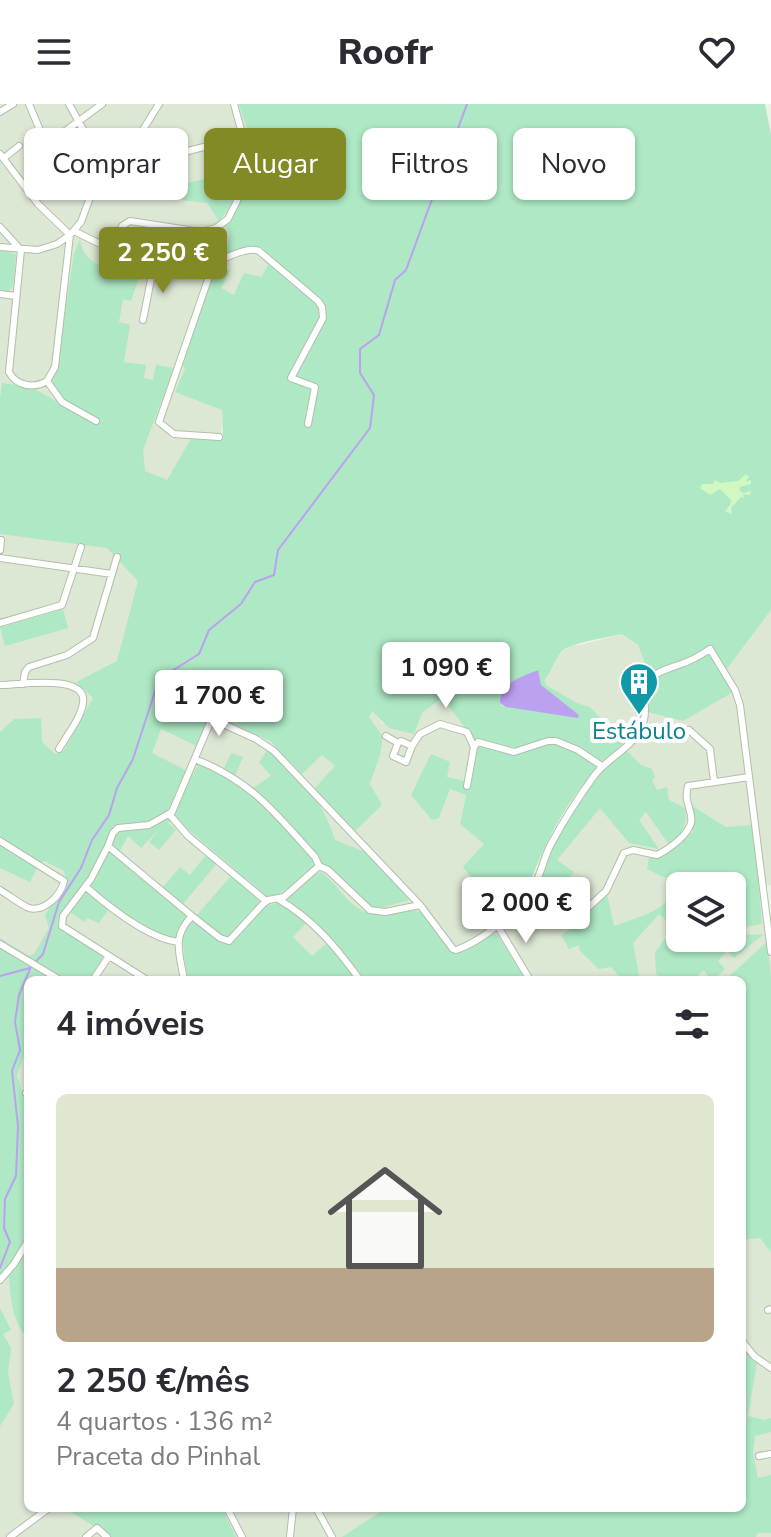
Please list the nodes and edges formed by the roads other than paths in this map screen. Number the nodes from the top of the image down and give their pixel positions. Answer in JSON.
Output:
{"nodes":[{"id":1,"x":13,"y":104,"type":"edge"},
{"id":2,"x":29,"y":104,"type":"edge"},
{"id":3,"x":69,"y":104,"type":"edge"},
{"id":4,"x":102,"y":104,"type":"edge"},
{"id":5,"x":159,"y":104,"type":"edge"},
{"id":6,"x":234,"y":104,"type":"edge"},
{"id":7,"x":0,"y":112,"type":"edge"},
{"id":8,"x":79,"y":121,"type":"junction"},
{"id":9,"x":38,"y":128,"type":"edge"},
{"id":10,"x":69,"y":128,"type":"edge"},
{"id":11,"x":82,"y":128,"type":"edge"},
{"id":12,"x":145,"y":128,"type":"edge"},
{"id":13,"x":241,"y":128,"type":"edge"},
{"id":14,"x":19,"y":146,"type":"dead end"},
{"id":15,"x":2,"y":156,"type":"edge"},
{"id":16,"x":89,"y":200,"type":"edge"},
{"id":17,"x":237,"y":200,"type":"edge"},
{"id":18,"x":0,"y":227,"type":"edge"},
{"id":19,"x":72,"y":233,"type":"junction"},
{"id":20,"x":0,"y":247,"type":"edge"},
{"id":21,"x":113,"y":249,"type":"junction"},
{"id":22,"x":21,"y":250,"type":"junction"},
{"id":23,"x":154,"y":264,"type":"junction"},
{"id":24,"x":213,"y":265,"type":"junction"},
{"id":25,"x":0,"y":294,"type":"edge"},
{"id":26,"x":16,"y":296,"type":"junction"},
{"id":27,"x":143,"y":320,"type":"dead end"},
{"id":28,"x":47,"y":381,"type":"junction"},
{"id":29,"x":96,"y":421,"type":"dead end"},
{"id":30,"x":308,"y":424,"type":"dead end"},
{"id":31,"x":219,"y":437,"type":"dead end"},
{"id":32,"x":1,"y":540,"type":"edge"},
{"id":33,"x":81,"y":547,"type":"dead end"},
{"id":34,"x":0,"y":550,"type":"edge"},
{"id":35,"x":117,"y":557,"type":"dead end"},
{"id":36,"x":0,"y":558,"type":"edge"},
{"id":37,"x":74,"y":569,"type":"junction"},
{"id":38,"x":112,"y":574,"type":"junction"},
{"id":39,"x":0,"y":623,"type":"edge"},
{"id":40,"x":23,"y":684,"type":"junction"},
{"id":41,"x":0,"y":685,"type":"edge"},
{"id":42,"x":162,"y":706,"type":"dead end"},
{"id":43,"x":212,"y":718,"type":"junction"},
{"id":44,"x":689,"y":730,"type":"dead end"},
{"id":45,"x":386,"y":736,"type":"dead end"},
{"id":46,"x":401,"y":741,"type":"dead end"},
{"id":47,"x":412,"y":746,"type":"junction"},
{"id":48,"x":474,"y":747,"type":"junction"},
{"id":49,"x":59,"y":749,"type":"dead end"},
{"id":50,"x":195,"y":759,"type":"junction"},
{"id":51,"x":602,"y":766,"type":"junction"},
{"id":52,"x":749,"y":777,"type":"junction"},
{"id":53,"x":714,"y":781,"type":"junction"},
{"id":54,"x":467,"y":786,"type":"dead end"},
{"id":55,"x":170,"y":815,"type":"junction"},
{"id":56,"x":0,"y":841,"type":"edge"},
{"id":57,"x":108,"y":846,"type":"junction"},
{"id":58,"x":319,"y":866,"type":"junction"},
{"id":59,"x":86,"y":887,"type":"junction"},
{"id":60,"x":0,"y":890,"type":"edge"},
{"id":61,"x":277,"y":899,"type":"junction"},
{"id":62,"x":266,"y":901,"type":"junction"},
{"id":63,"x":420,"y":905,"type":"junction"},
{"id":64,"x":581,"y":914,"type":"dead end"},
{"id":65,"x":192,"y":916,"type":"junction"},
{"id":66,"x":497,"y":925,"type":"junction"},
{"id":67,"x":178,"y":942,"type":"junction"},
{"id":68,"x":0,"y":944,"type":"edge"},
{"id":69,"x":771,"y":952,"type":"edge"},
{"id":70,"x":109,"y":956,"type":"junction"},
{"id":71,"x":53,"y":976,"type":"edge"},
{"id":72,"x":96,"y":976,"type":"edge"},
{"id":73,"x":139,"y":976,"type":"edge"},
{"id":74,"x":183,"y":976,"type":"edge"},
{"id":75,"x":357,"y":976,"type":"edge"},
{"id":76,"x":528,"y":976,"type":"edge"},
{"id":77,"x":24,"y":1248,"type":"edge"},
{"id":78,"x":0,"y":1280,"type":"edge"},
{"id":79,"x":746,"y":1346,"type":"edge"},
{"id":80,"x":771,"y":1368,"type":"edge"},
{"id":81,"x":771,"y":1454,"type":"edge"},
{"id":82,"x":759,"y":1456,"type":"dead end"},
{"id":83,"x":44,"y":1512,"type":"edge"},
{"id":84,"x":229,"y":1512,"type":"edge"},
{"id":85,"x":293,"y":1512,"type":"edge"},
{"id":86,"x":318,"y":1512,"type":"edge"},
{"id":87,"x":15,"y":1536,"type":"edge"},
{"id":88,"x":86,"y":1537,"type":"edge"},
{"id":89,"x":107,"y":1537,"type":"edge"},
{"id":90,"x":242,"y":1537,"type":"edge"},
{"id":91,"x":290,"y":1537,"type":"edge"},
{"id":92,"x":332,"y":1537,"type":"edge"}],
"edges":[{"from":1,"to":7,"type":"street"},
{"from":2,"to":9,"type":"street"},
{"from":3,"to":8,"type":"street"},
{"from":4,"to":8,"type":"street"},
{"from":5,"to":12,"type":"street"},
{"from":6,"to":13,"type":"street"},
{"from":8,"to":10,"type":"street"},
{"from":8,"to":11,"type":"street"},
{"from":14,"to":15,"type":"street"},
{"from":15,"to":19,"type":"street"},
{"from":16,"to":19,"type":"street"},
{"from":17,"to":21,"type":"street"},
{"from":18,"to":22,"type":"street"},
{"from":19,"to":21,"type":"street"},
{"from":19,"to":22,"type":"street"},
{"from":19,"to":28,"type":"street"},
{"from":20,"to":22,"type":"street"},
{"from":21,"to":23,"type":"street"},
{"from":22,"to":26,"type":"street"},
{"from":23,"to":24,"type":"street"},
{"from":23,"to":27,"type":"street"},
{"from":24,"to":30,"type":"street"},
{"from":24,"to":31,"type":"street"},
{"from":25,"to":26,"type":"street"},
{"from":26,"to":28,"type":"street"},
{"from":28,"to":29,"type":"street"},
{"from":32,"to":34,"type":"street"},
{"from":33,"to":37,"type":"street"},
{"from":35,"to":38,"type":"street"},
{"from":36,"to":37,"type":"street"},
{"from":37,"to":38,"type":"street"},
{"from":37,"to":39,"type":"street"},
{"from":38,"to":40,"type":"street"},
{"from":40,"to":41,"type":"street"},
{"from":40,"to":49,"type":"street"},
{"from":42,"to":43,"type":"street"},
{"from":43,"to":50,"type":"street"},
{"from":43,"to":63,"type":"street"},
{"from":44,"to":53,"type":"street"},
{"from":45,"to":47,"type":"street"},
{"from":46,"to":47,"type":"street"},
{"from":47,"to":48,"type":"street"},
{"from":48,"to":51,"type":"street"},
{"from":48,"to":54,"type":"street"},
{"from":50,"to":55,"type":"street"},
{"from":50,"to":58,"type":"street"},
{"from":51,"to":52,"type":"street"},
{"from":51,"to":66,"type":"street"},
{"from":52,"to":53,"type":"street"},
{"from":52,"to":69,"type":"street"},
{"from":53,"to":64,"type":"street"},
{"from":55,"to":57,"type":"street"},
{"from":55,"to":62,"type":"street"},
{"from":56,"to":60,"type":"street"},
{"from":57,"to":59,"type":"street"},
{"from":57,"to":65,"type":"street"},
{"from":58,"to":61,"type":"street"},
{"from":58,"to":63,"type":"street"},
{"from":59,"to":67,"type":"street"},
{"from":59,"to":70,"type":"street"},
{"from":61,"to":62,"type":"street"},
{"from":61,"to":75,"type":"street"},
{"from":62,"to":65,"type":"street"},
{"from":63,"to":66,"type":"street"},
{"from":65,"to":67,"type":"street"},
{"from":66,"to":76,"type":"street"},
{"from":67,"to":74,"type":"street"},
{"from":68,"to":71,"type":"street"},
{"from":70,"to":72,"type":"street"},
{"from":70,"to":73,"type":"street"},
{"from":77,"to":78,"type":"street"},
{"from":79,"to":80,"type":"street"},
{"from":81,"to":82,"type":"street"},
{"from":83,"to":87,"type":"street"},
{"from":84,"to":90,"type":"street"},
{"from":85,"to":91,"type":"street"},
{"from":86,"to":92,"type":"street"},
{"from":88,"to":89,"type":"street"}]}
